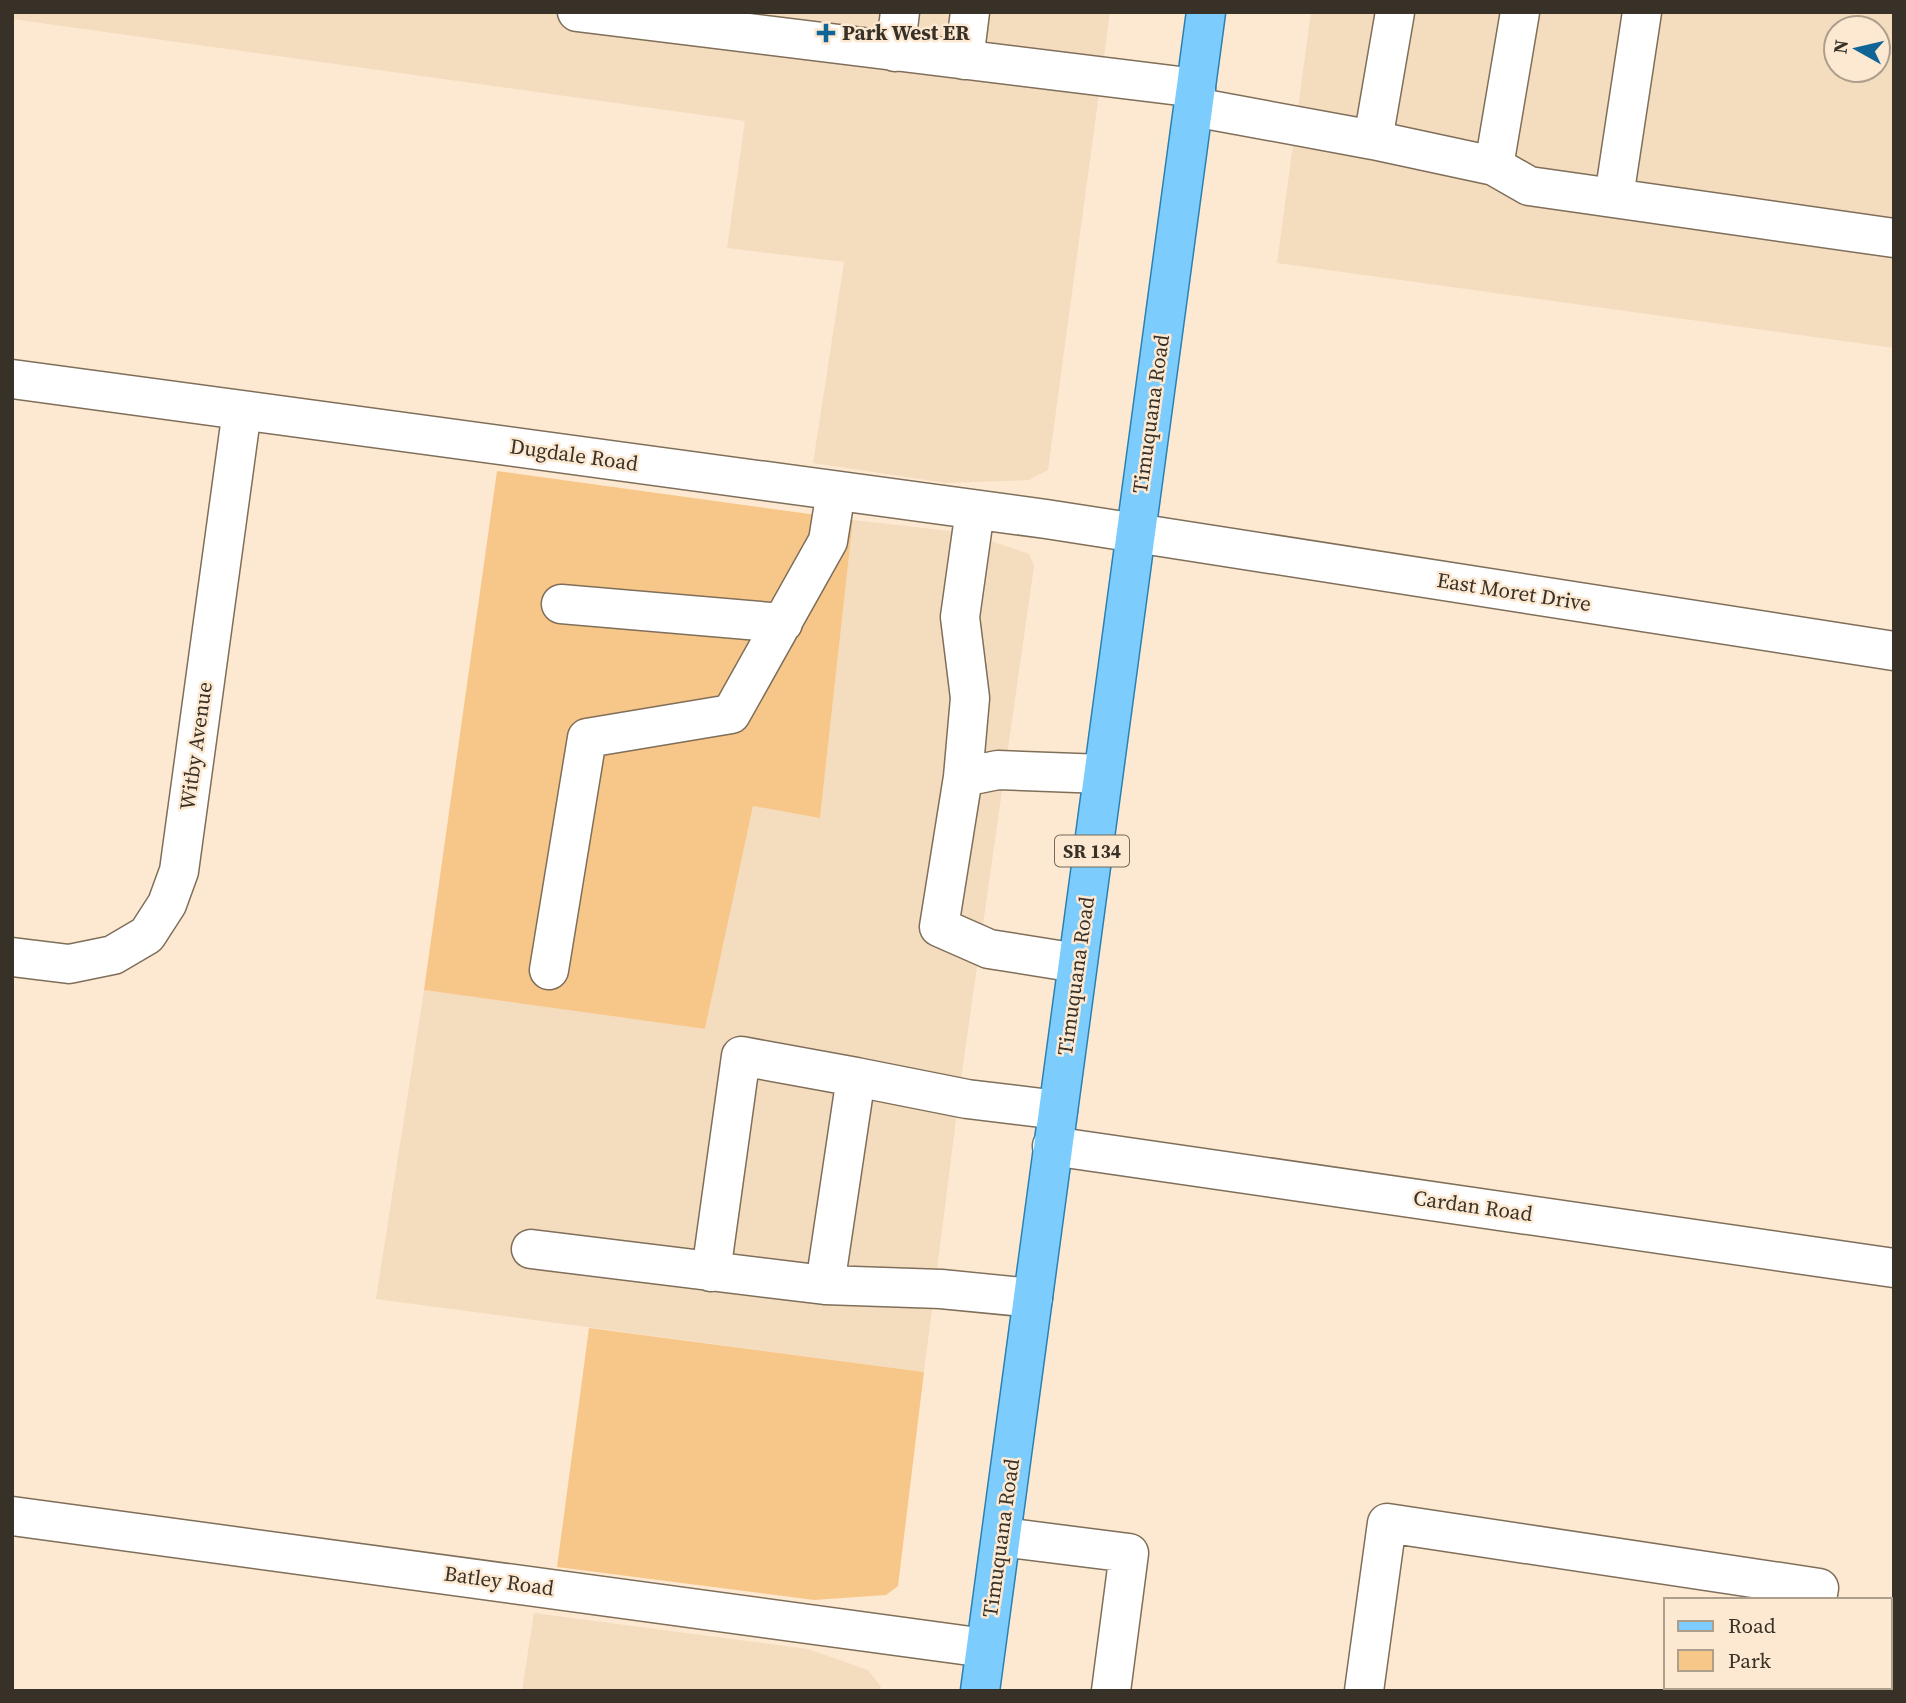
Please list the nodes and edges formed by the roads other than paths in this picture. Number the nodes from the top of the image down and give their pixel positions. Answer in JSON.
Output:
{"nodes":[{"id":1,"x":577,"y":12,"type":"edge"},
{"id":2,"x":900,"y":12,"type":"edge"},
{"id":3,"x":970,"y":12,"type":"edge"},
{"id":4,"x":1206,"y":12,"type":"edge"},
{"id":5,"x":1395,"y":12,"type":"edge"},
{"id":6,"x":1520,"y":12,"type":"edge"},
{"id":7,"x":1642,"y":12,"type":"edge"},
{"id":8,"x":690,"y":19,"type":"edge"},
{"id":9,"x":895,"y":52,"type":"junction"},
{"id":10,"x":964,"y":60,"type":"junction"},
{"id":11,"x":1195,"y":98,"type":"junction"},
{"id":12,"x":1373,"y":140,"type":"junction"},
{"id":13,"x":1494,"y":166,"type":"junction"},
{"id":14,"x":1614,"y":197,"type":"junction"},
{"id":15,"x":1894,"y":237,"type":"edge"},
{"id":16,"x":12,"y":379,"type":"edge"},
{"id":17,"x":242,"y":410,"type":"junction"},
{"id":18,"x":836,"y":491,"type":"junction"},
{"id":19,"x":975,"y":510,"type":"junction"},
{"id":20,"x":1135,"y":532,"type":"junction"},
{"id":21,"x":561,"y":604,"type":"dead end"},
{"id":22,"x":783,"y":623,"type":"junction"},
{"id":23,"x":1894,"y":651,"type":"edge"},
{"id":24,"x":1103,"y":774,"type":"junction"},
{"id":25,"x":963,"y":777,"type":"junction"},
{"id":26,"x":12,"y":957,"type":"edge"},
{"id":27,"x":1077,"y":963,"type":"junction"},
{"id":28,"x":549,"y":970,"type":"dead end"},
{"id":29,"x":856,"y":1077,"type":"junction"},
{"id":30,"x":1055,"y":1128,"type":"junction"},
{"id":31,"x":531,"y":1249,"type":"dead end"},
{"id":32,"x":1894,"y":1268,"type":"edge"},
{"id":33,"x":710,"y":1272,"type":"junction"},
{"id":34,"x":825,"y":1285,"type":"junction"},
{"id":35,"x":1033,"y":1298,"type":"junction"},
{"id":36,"x":12,"y":1516,"type":"edge"},
{"id":37,"x":1002,"y":1537,"type":"junction"},
{"id":38,"x":1817,"y":1598,"type":"edge"},
{"id":39,"x":985,"y":1647,"type":"junction"},
{"id":40,"x":980,"y":1691,"type":"edge"},
{"id":41,"x":1111,"y":1691,"type":"edge"},
{"id":42,"x":1364,"y":1691,"type":"edge"}],
"edges":[{"from":1,"to":8,"type":"street"},
{"from":2,"to":9,"type":"street"},
{"from":3,"to":10,"type":"street"},
{"from":4,"to":11,"type":"main road","name":"Timuquana Road","number":"SR 134"},
{"from":5,"to":12,"type":"street"},
{"from":6,"to":13,"type":"street"},
{"from":7,"to":14,"type":"street"},
{"from":8,"to":9,"type":"street"},
{"from":9,"to":10,"type":"street"},
{"from":10,"to":11,"type":"street"},
{"from":11,"to":12,"type":"street"},
{"from":11,"to":20,"type":"main road","name":"Timuquana Road","number":"SR 134"},
{"from":12,"to":13,"type":"street"},
{"from":13,"to":14,"type":"street"},
{"from":14,"to":15,"type":"street"},
{"from":16,"to":17,"type":"street","name":"Dugdale Road"},
{"from":17,"to":18,"type":"street","name":"Dugdale Road"},
{"from":17,"to":26,"type":"street","name":"Witby Avenue"},
{"from":18,"to":19,"type":"street","name":"Dugdale Road"},
{"from":18,"to":22,"type":"street"},
{"from":19,"to":20,"type":"street","name":"Dugdale Road"},
{"from":19,"to":25,"type":"street"},
{"from":20,"to":23,"type":"street","name":"East Moret Drive"},
{"from":20,"to":24,"type":"main road","name":"Timuquana Road","number":"SR 134"},
{"from":21,"to":22,"type":"street"},
{"from":22,"to":28,"type":"street"},
{"from":24,"to":25,"type":"street"},
{"from":24,"to":27,"type":"main road","name":"Timuquana Road","number":"SR 134"},
{"from":25,"to":27,"type":"street"},
{"from":27,"to":30,"type":"main road","name":"Timuquana Road","number":"SR 134"},
{"from":29,"to":30,"type":"street","name":"Cardan Road"},
{"from":29,"to":33,"type":"street","name":"Cardan Road"},
{"from":29,"to":34,"type":"street"},
{"from":30,"to":32,"type":"street","name":"Cardan Road"},
{"from":30,"to":35,"type":"main road","name":"Timuquana Road","number":"SR 134"},
{"from":31,"to":33,"type":"street"},
{"from":33,"to":34,"type":"street"},
{"from":34,"to":35,"type":"street"},
{"from":35,"to":37,"type":"main road","name":"Timuquana Road","number":"SR 134"},
{"from":36,"to":39,"type":"street","name":"Batley Road"},
{"from":37,"to":39,"type":"main road","name":"Timuquana Road","number":"SR 134"},
{"from":37,"to":41,"type":"street"},
{"from":38,"to":42,"type":"street"},
{"from":39,"to":40,"type":"main road","name":"Timuquana Road","number":"SR 134"}]}
